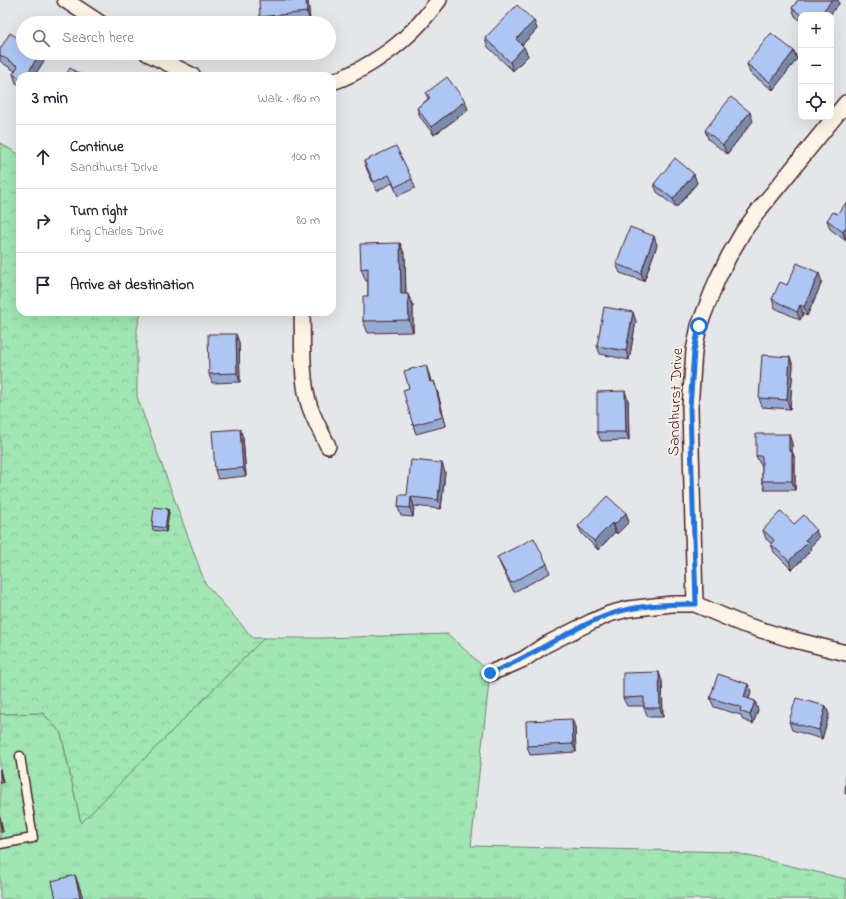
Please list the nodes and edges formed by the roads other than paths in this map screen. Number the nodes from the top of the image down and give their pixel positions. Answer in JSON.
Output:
{"nodes":[{"id":1,"x":65,"y":0,"type":"edge"},
{"id":2,"x":438,"y":0,"type":"edge"},
{"id":3,"x":89,"y":16,"type":"edge"},
{"id":4,"x":161,"y":60,"type":"edge"},
{"id":5,"x":186,"y":72,"type":"edge"},
{"id":6,"x":336,"y":81,"type":"edge"},
{"id":7,"x":846,"y":103,"type":"edge"},
{"id":8,"x":302,"y":316,"type":"edge"},
{"id":9,"x":328,"y":446,"type":"dead end"},
{"id":10,"x":696,"y":604,"type":"junction"},
{"id":11,"x":846,"y":653,"type":"edge"},
{"id":12,"x":490,"y":673,"type":"dead end"},
{"id":13,"x":20,"y":756,"type":"dead end"},
{"id":14,"x":0,"y":844,"type":"edge"}],
"edges":[{"from":1,"to":3,"type":"street"},
{"from":2,"to":6,"type":"street"},
{"from":4,"to":5,"type":"street"},
{"from":7,"to":10,"type":"street","name":"Sandhurst Drive"},
{"from":8,"to":9,"type":"street"},
{"from":10,"to":11,"type":"street"},
{"from":10,"to":12,"type":"street"},
{"from":13,"to":14,"type":"lane"}]}
